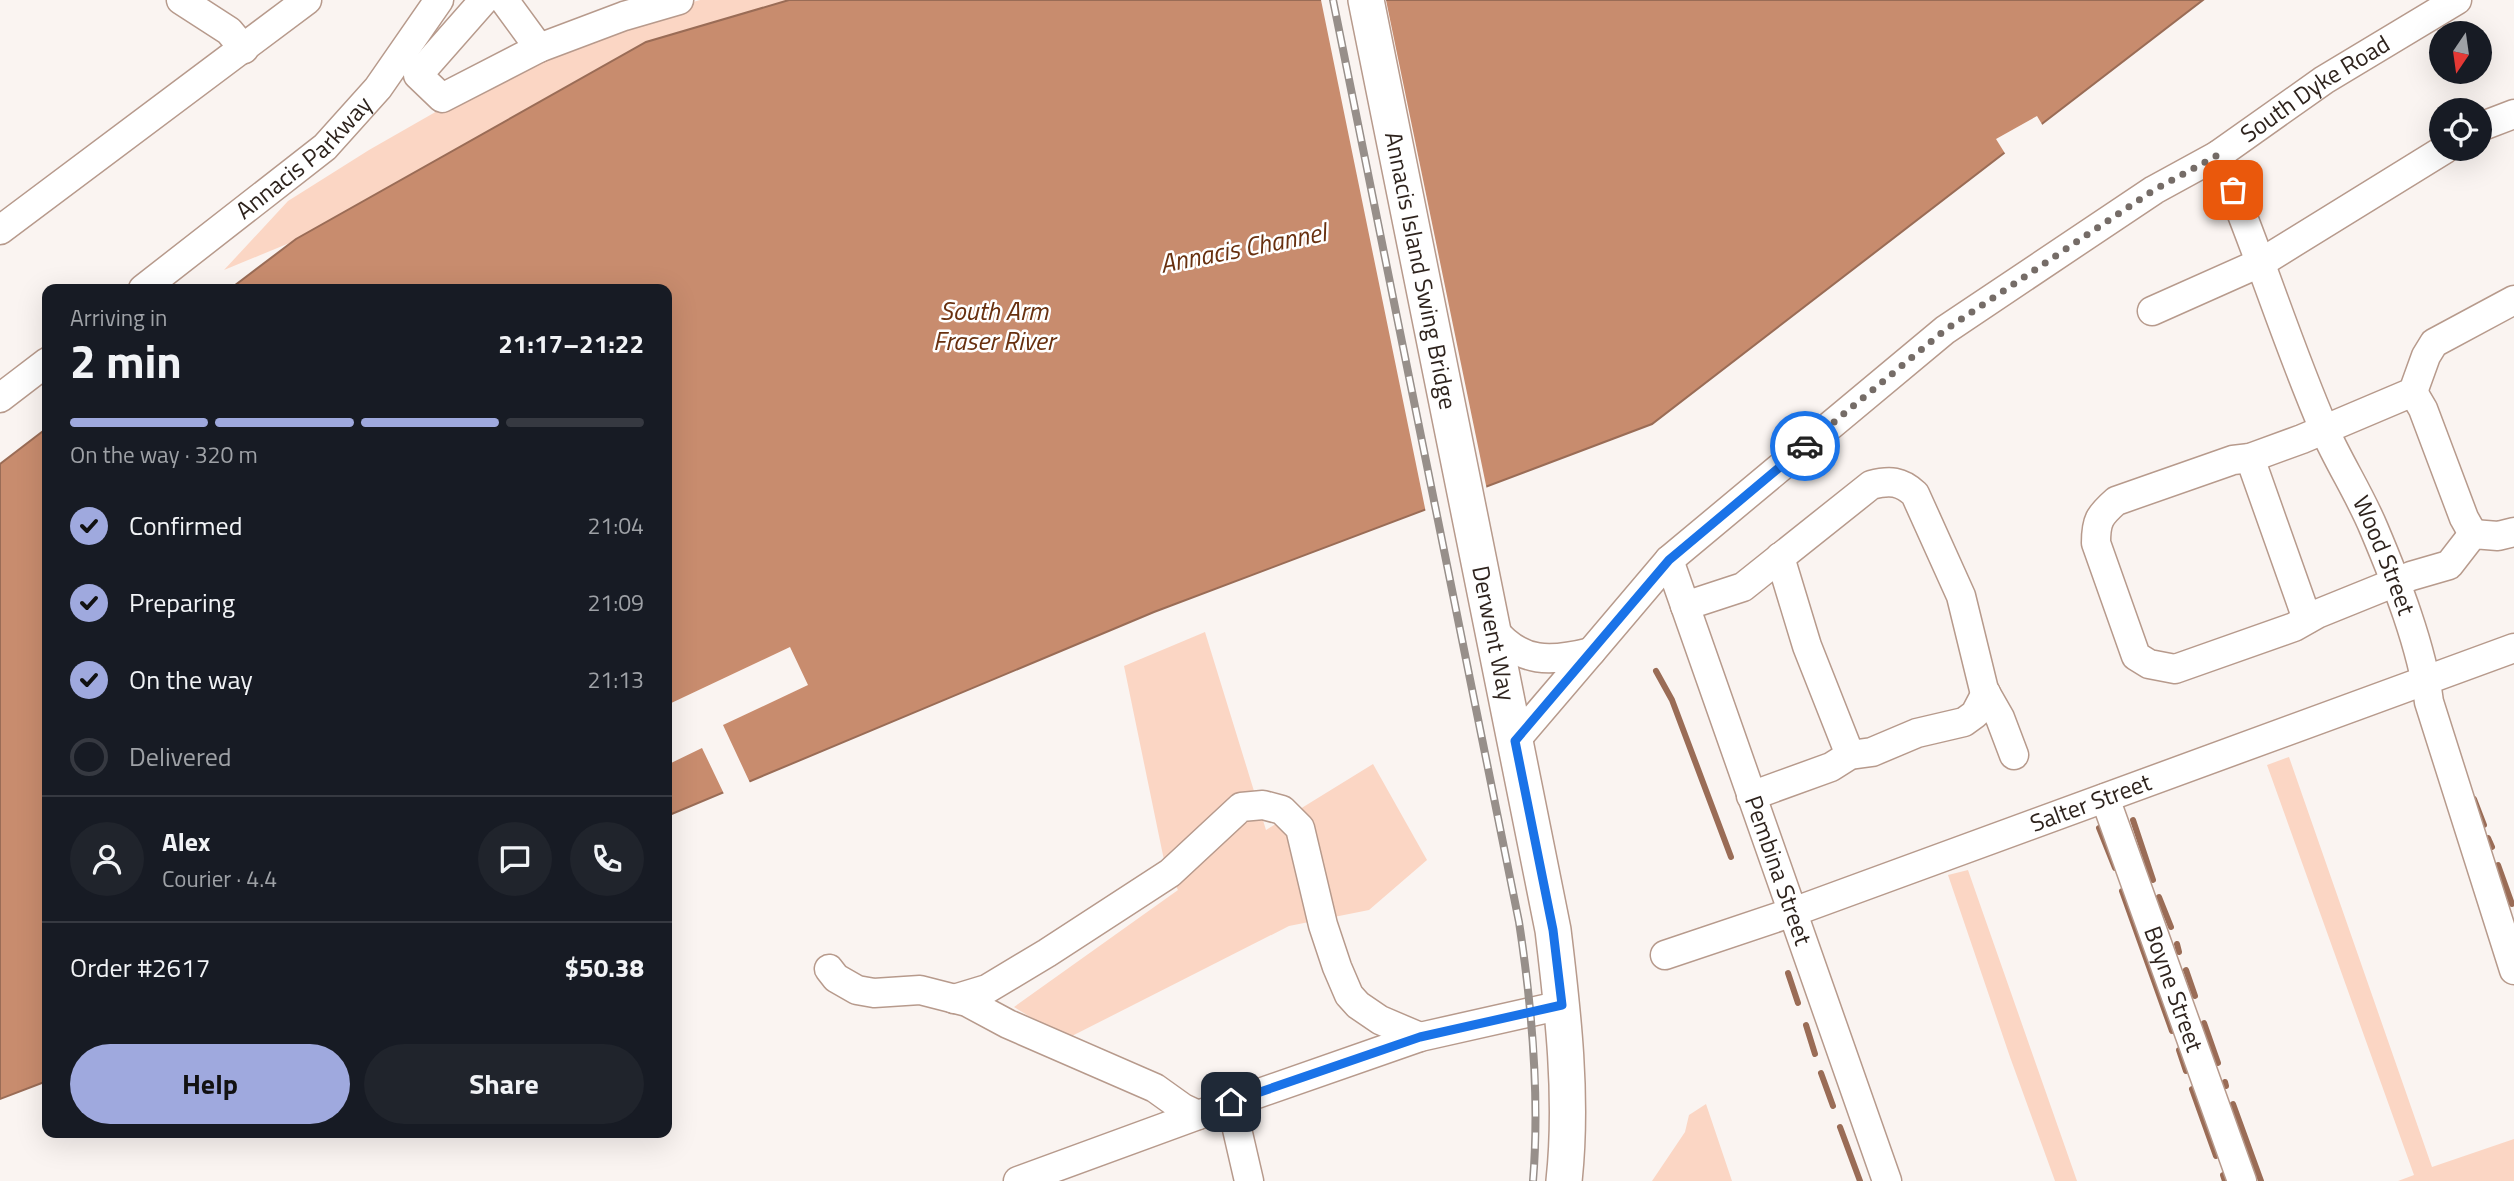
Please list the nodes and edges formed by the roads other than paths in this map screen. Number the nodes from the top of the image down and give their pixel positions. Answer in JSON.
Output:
{"nodes":[{"id":1,"x":181,"y":0,"type":"edge"},
{"id":2,"x":307,"y":0,"type":"edge"},
{"id":3,"x":439,"y":0,"type":"edge"},
{"id":4,"x":484,"y":0,"type":"edge"},
{"id":5,"x":504,"y":0,"type":"edge"},
{"id":6,"x":678,"y":0,"type":"edge"},
{"id":7,"x":1366,"y":0,"type":"edge"},
{"id":8,"x":2457,"y":0,"type":"edge"},
{"id":9,"x":620,"y":8,"type":"edge"},
{"id":10,"x":539,"y":48,"type":"junction"},
{"id":11,"x":244,"y":49,"type":"junction"},
{"id":12,"x":2514,"y":114,"type":"edge"},
{"id":13,"x":2492,"y":122,"type":"edge"},
{"id":14,"x":2218,"y":155,"type":"junction"},
{"id":15,"x":2429,"y":159,"type":"edge"},
{"id":16,"x":0,"y":230,"type":"edge"},
{"id":17,"x":2262,"y":262,"type":"junction"},
{"id":18,"x":148,"y":284,"type":"edge"},
{"id":19,"x":2514,"y":300,"type":"edge"},
{"id":20,"x":2152,"y":311,"type":"dead end"},
{"id":21,"x":42,"y":366,"type":"edge"},
{"id":22,"x":2413,"y":392,"type":"junction"},
{"id":23,"x":0,"y":398,"type":"edge"},
{"id":24,"x":2324,"y":430,"type":"junction"},
{"id":25,"x":2250,"y":458,"type":"junction"},
{"id":26,"x":2514,"y":532,"type":"edge"},
{"id":27,"x":2473,"y":534,"type":"junction"},
{"id":28,"x":1475,"y":542,"type":"joint"},
{"id":29,"x":1780,"y":557,"type":"junction"},
{"id":30,"x":1669,"y":560,"type":"junction"},
{"id":31,"x":2395,"y":583,"type":"junction"},
{"id":32,"x":1685,"y":606,"type":"junction"},
{"id":33,"x":2307,"y":619,"type":"junction"},
{"id":34,"x":1493,"y":629,"type":"junction"},
{"id":35,"x":2514,"y":648,"type":"edge"},
{"id":36,"x":1591,"y":652,"type":"junction"},
{"id":37,"x":2426,"y":679,"type":"junction"},
{"id":38,"x":1986,"y":693,"type":"junction"},
{"id":39,"x":1515,"y":741,"type":"junction"},
{"id":40,"x":1850,"y":755,"type":"junction"},
{"id":41,"x":2014,"y":755,"type":"dead end"},
{"id":42,"x":1751,"y":796,"type":"junction"},
{"id":43,"x":2105,"y":798,"type":"junction"},
{"id":44,"x":1793,"y":912,"type":"junction"},
{"id":45,"x":1665,"y":955,"type":"dead end"},
{"id":46,"x":829,"y":969,"type":"dead end"},
{"id":47,"x":2514,"y":971,"type":"edge"},
{"id":48,"x":954,"y":999,"type":"junction"},
{"id":49,"x":1562,"y":1005,"type":"junction"},
{"id":50,"x":1420,"y":1037,"type":"junction"},
{"id":51,"x":1231,"y":1102,"type":"junction"},
{"id":52,"x":1198,"y":1115,"type":"junction"},
{"id":53,"x":1018,"y":1181,"type":"edge"},
{"id":54,"x":1249,"y":1181,"type":"edge"},
{"id":55,"x":1564,"y":1181,"type":"edge"},
{"id":56,"x":1887,"y":1181,"type":"edge"},
{"id":57,"x":2242,"y":1181,"type":"edge"}],
"edges":[{"from":1,"to":11,"type":"street"},
{"from":2,"to":11,"type":"street"},
{"from":3,"to":18,"type":"street","name":"Annacis Parkway"},
{"from":4,"to":10,"type":"street"},
{"from":5,"to":10,"type":"street"},
{"from":6,"to":9,"type":"street"},
{"from":7,"to":28,"type":"main road","name":"Annacis Island Swing Bridge"},
{"from":8,"to":14,"type":"street","name":"South Dyke Road"},
{"from":9,"to":10,"type":"street"},
{"from":11,"to":16,"type":"street"},
{"from":12,"to":13,"type":"street"},
{"from":14,"to":17,"type":"street","name":"Wood Street"},
{"from":14,"to":30,"type":"street","name":"South Dyke Road"},
{"from":15,"to":17,"type":"street"},
{"from":17,"to":20,"type":"street"},
{"from":17,"to":24,"type":"street","name":"Wood Street"},
{"from":19,"to":22,"type":"street"},
{"from":21,"to":23,"type":"street"},
{"from":22,"to":24,"type":"street"},
{"from":22,"to":27,"type":"street"},
{"from":24,"to":25,"type":"street"},
{"from":24,"to":31,"type":"street","name":"Wood Street"},
{"from":25,"to":33,"type":"street"},
{"from":25,"to":33,"type":"street"},
{"from":26,"to":27,"type":"street"},
{"from":27,"to":31,"type":"street"},
{"from":28,"to":34,"type":"main road","name":"Derwent Way"},
{"from":29,"to":32,"type":"street"},
{"from":29,"to":38,"type":"street"},
{"from":29,"to":40,"type":"street"},
{"from":30,"to":32,"type":"street","name":"Pembina Street"},
{"from":30,"to":36,"type":"street","name":"South Dyke Road"},
{"from":31,"to":33,"type":"street"},
{"from":31,"to":37,"type":"street","name":"Wood Street"},
{"from":32,"to":42,"type":"street","name":"Pembina Street"},
{"from":34,"to":36,"type":"street"},
{"from":34,"to":39,"type":"main road","name":"Derwent Way"},
{"from":35,"to":37,"type":"street","name":"Salter Street"},
{"from":36,"to":39,"type":"street","name":"South Dyke Road"},
{"from":37,"to":43,"type":"street","name":"Salter Street"},
{"from":37,"to":47,"type":"street","name":"Wood Street"},
{"from":38,"to":40,"type":"street"},
{"from":38,"to":41,"type":"street"},
{"from":39,"to":49,"type":"main road","name":"Derwent Way"},
{"from":40,"to":42,"type":"street"},
{"from":42,"to":44,"type":"street","name":"Pembina Street"},
{"from":43,"to":44,"type":"street","name":"Salter Street"},
{"from":43,"to":57,"type":"street","name":"Boyne Street"},
{"from":44,"to":45,"type":"street","name":"Salter Street"},
{"from":44,"to":56,"type":"street","name":"Pembina Street"},
{"from":46,"to":48,"type":"street"},
{"from":48,"to":50,"type":"street"},
{"from":48,"to":52,"type":"street"},
{"from":49,"to":50,"type":"street"},
{"from":49,"to":55,"type":"main road","name":"Derwent Way"},
{"from":50,"to":51,"type":"street"},
{"from":51,"to":52,"type":"street"},
{"from":51,"to":54,"type":"street"},
{"from":52,"to":53,"type":"street"}]}
